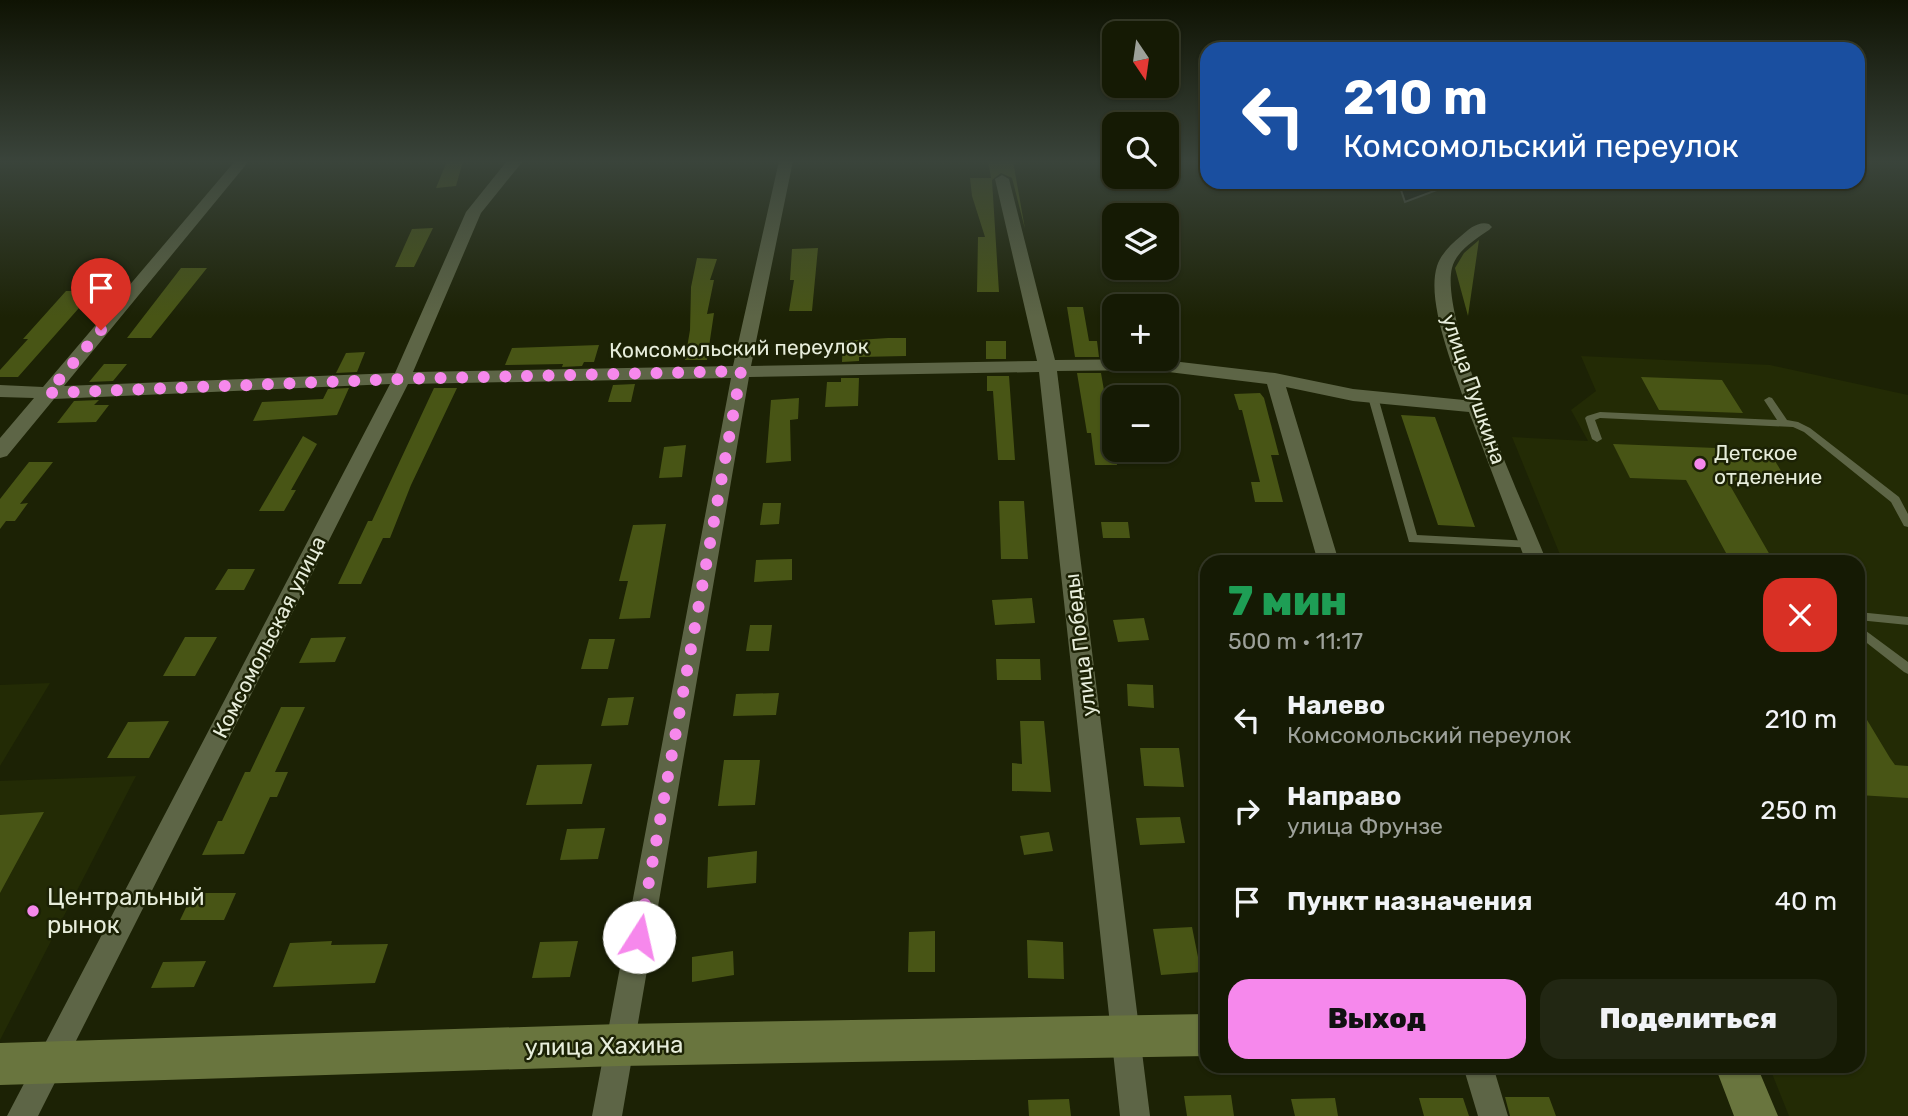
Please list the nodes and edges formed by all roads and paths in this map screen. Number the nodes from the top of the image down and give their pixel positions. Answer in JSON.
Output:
{"nodes":[{"id":1,"x":198,"y":213,"type":"edge"},
{"id":2,"x":474,"y":213,"type":"edge"},
{"id":3,"x":775,"y":213,"type":"edge"},
{"id":4,"x":1010,"y":213,"type":"edge"},
{"id":5,"x":1484,"y":227,"type":"dead end"},
{"id":6,"x":1046,"y":364,"type":"junction"},
{"id":7,"x":741,"y":371,"type":"junction"},
{"id":8,"x":402,"y":379,"type":"junction"},
{"id":9,"x":1275,"y":379,"type":"junction"},
{"id":10,"x":0,"y":391,"type":"edge"},
{"id":11,"x":48,"y":393,"type":"junction"},
{"id":12,"x":1373,"y":397,"type":"junction"},
{"id":13,"x":1769,"y":400,"type":"dead end"},
{"id":14,"x":1476,"y":407,"type":"junction"},
{"id":15,"x":1784,"y":423,"type":"junction"},
{"id":16,"x":1597,"y":439,"type":"dead end"},
{"id":17,"x":0,"y":451,"type":"edge"},
{"id":18,"x":1908,"y":523,"type":"edge"},
{"id":19,"x":1534,"y":553,"type":"edge"},
{"id":20,"x":1327,"y":555,"type":"edge"},
{"id":21,"x":1865,"y":617,"type":"edge"},
{"id":22,"x":1908,"y":621,"type":"edge"},
{"id":23,"x":1865,"y":635,"type":"edge"},
{"id":24,"x":1908,"y":669,"type":"edge"},
{"id":25,"x":1200,"y":1035,"type":"edge"},
{"id":26,"x":1126,"y":1036,"type":"junction"},
{"id":27,"x":620,"y":1045,"type":"junction"},
{"id":28,"x":50,"y":1062,"type":"junction"},
{"id":29,"x":0,"y":1064,"type":"edge"},
{"id":30,"x":1480,"y":1073,"type":"edge"},
{"id":31,"x":1739,"y":1073,"type":"edge"},
{"id":32,"x":22,"y":1116,"type":"edge"},
{"id":33,"x":607,"y":1116,"type":"edge"},
{"id":34,"x":1135,"y":1116,"type":"edge"},
{"id":35,"x":1493,"y":1116,"type":"edge"},
{"id":36,"x":1756,"y":1116,"type":"edge"}],
"edges":[{"from":1,"to":11,"type":"street"},
{"from":2,"to":8,"type":"street","name":"Комсомольская улица"},
{"from":3,"to":7,"type":"street"},
{"from":4,"to":6,"type":"street","name":"улица Победы"},
{"from":5,"to":14,"type":"street","name":"улица Пушкина"},
{"from":6,"to":7,"type":"street","name":"Комсомольский переулок"},
{"from":6,"to":9,"type":"street","name":"Комсомольский переулок"},
{"from":6,"to":26,"type":"street","name":"улица Победы"},
{"from":7,"to":8,"type":"street","name":"Комсомольский переулок"},
{"from":7,"to":27,"type":"street"},
{"from":8,"to":11,"type":"street","name":"Комсомольский переулок"},
{"from":8,"to":28,"type":"street","name":"Комсомольская улица"},
{"from":9,"to":12,"type":"street","name":"Комсомольский переулок"},
{"from":9,"to":20,"type":"street"},
{"from":10,"to":11,"type":"street","name":"Комсомольский переулок"},
{"from":11,"to":17,"type":"street"},
{"from":12,"to":14,"type":"street","name":"Комсомольский переулок"},
{"from":12,"to":19,"type":"lane"},
{"from":13,"to":15,"type":"lane"},
{"from":14,"to":19,"type":"street","name":"улица Пушкина"},
{"from":15,"to":16,"type":"lane"},
{"from":15,"to":18,"type":"lane"},
{"from":21,"to":22,"type":"lane"},
{"from":23,"to":24,"type":"lane"},
{"from":25,"to":26,"type":"street","name":"улица Хахина"},
{"from":26,"to":27,"type":"street","name":"улица Хахина"},
{"from":26,"to":34,"type":"street","name":"улица Победы"},
{"from":27,"to":28,"type":"street","name":"улица Хахина"},
{"from":27,"to":33,"type":"street"},
{"from":28,"to":29,"type":"street","name":"улица Хахина"},
{"from":28,"to":32,"type":"street","name":"Комсомольская улица"},
{"from":30,"to":35,"type":"street"},
{"from":31,"to":36,"type":"street"}]}
